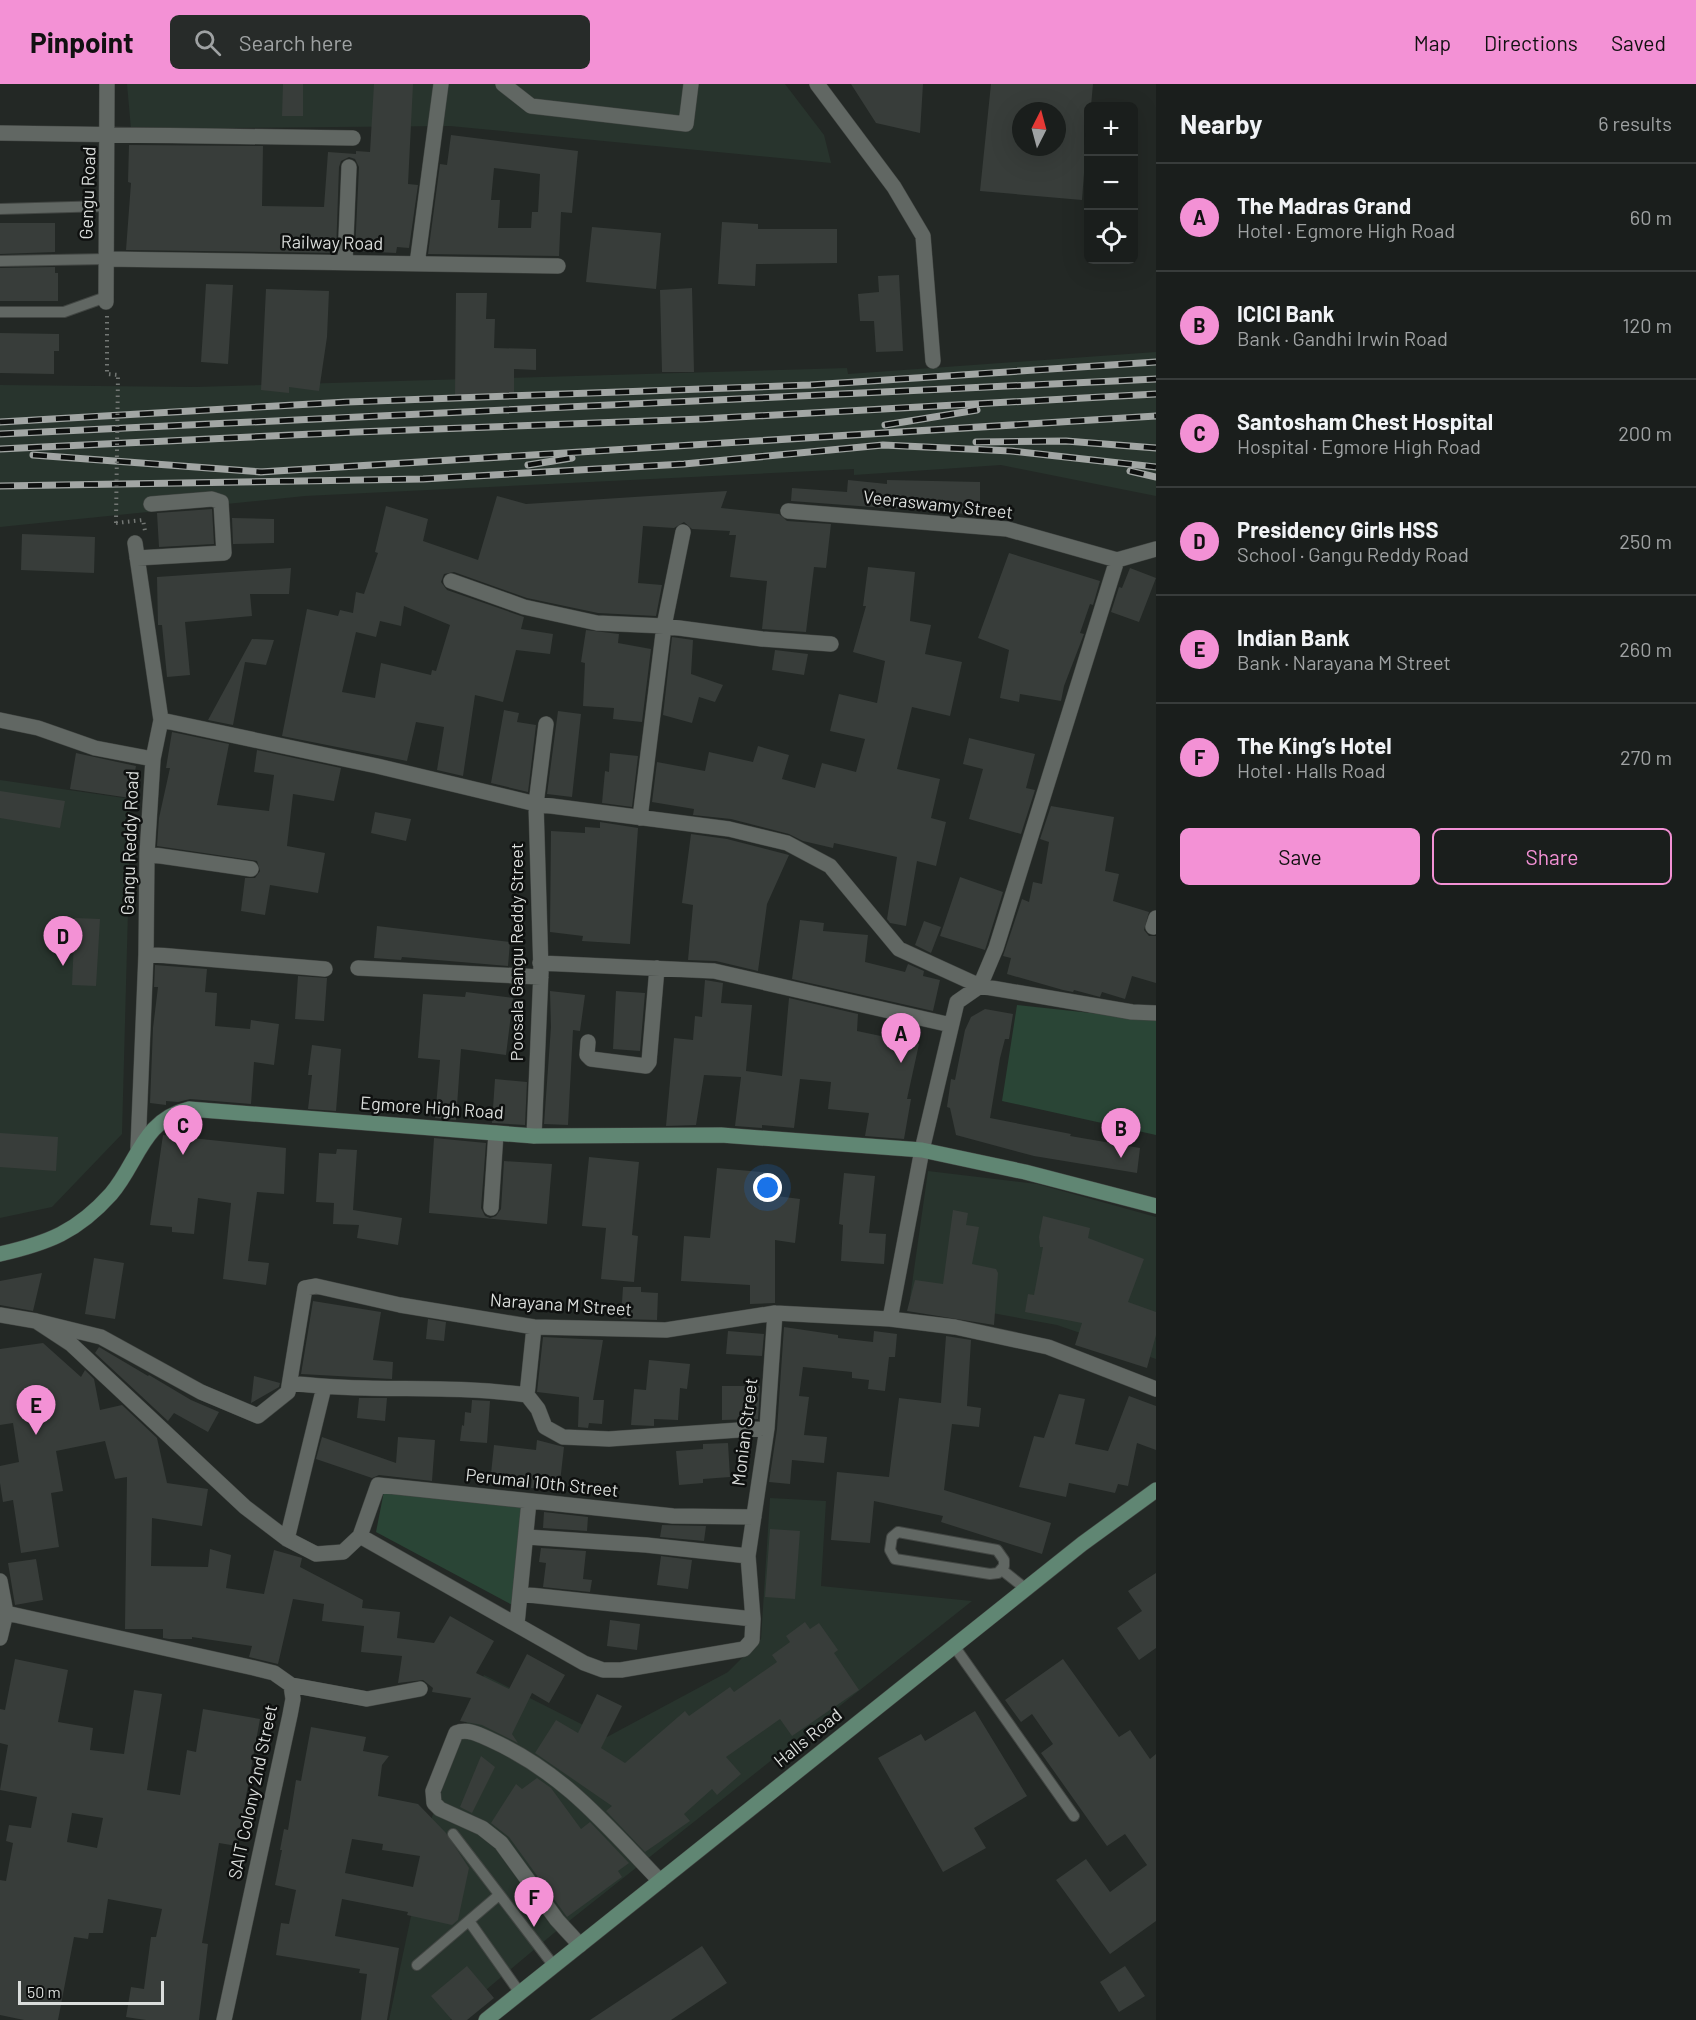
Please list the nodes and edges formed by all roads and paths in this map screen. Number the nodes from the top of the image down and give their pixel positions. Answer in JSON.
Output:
{"nodes":[{"id":1,"x":107,"y":84,"type":"edge"},
{"id":2,"x":441,"y":84,"type":"edge"},
{"id":3,"x":503,"y":84,"type":"edge"},
{"id":4,"x":691,"y":84,"type":"edge"},
{"id":5,"x":817,"y":84,"type":"edge"},
{"id":6,"x":0,"y":133,"type":"edge"},
{"id":7,"x":109,"y":134,"type":"junction"},
{"id":8,"x":353,"y":138,"type":"dead end"},
{"id":9,"x":349,"y":167,"type":"dead end"},
{"id":10,"x":107,"y":206,"type":"junction"},
{"id":11,"x":0,"y":209,"type":"edge"},
{"id":12,"x":105,"y":259,"type":"junction"},
{"id":13,"x":0,"y":261,"type":"edge"},
{"id":14,"x":345,"y":262,"type":"junction"},
{"id":15,"x":417,"y":264,"type":"junction"},
{"id":16,"x":558,"y":266,"type":"dead end"},
{"id":17,"x":106,"y":300,"type":"junction"},
{"id":18,"x":0,"y":312,"type":"edge"},
{"id":19,"x":933,"y":361,"type":"dead end"},
{"id":20,"x":151,"y":504,"type":"dead end"},
{"id":21,"x":788,"y":511,"type":"dead end"},
{"id":22,"x":116,"y":523,"type":"dead end"},
{"id":23,"x":683,"y":532,"type":"dead end"},
{"id":24,"x":1156,"y":549,"type":"edge"},
{"id":25,"x":1117,"y":560,"type":"junction"},
{"id":26,"x":451,"y":581,"type":"dead end"},
{"id":27,"x":664,"y":626,"type":"junction"},
{"id":28,"x":831,"y":644,"type":"dead end"},
{"id":29,"x":0,"y":720,"type":"edge"},
{"id":30,"x":161,"y":720,"type":"junction"},
{"id":31,"x":546,"y":724,"type":"dead end"},
{"id":32,"x":153,"y":759,"type":"junction"},
{"id":33,"x":536,"y":804,"type":"junction"},
{"id":34,"x":640,"y":818,"type":"junction"},
{"id":35,"x":147,"y":854,"type":"junction"},
{"id":36,"x":251,"y":869,"type":"dead end"},
{"id":37,"x":146,"y":954,"type":"junction"},
{"id":38,"x":358,"y":968,"type":"dead end"},
{"id":39,"x":657,"y":968,"type":"junction"},
{"id":40,"x":325,"y":969,"type":"dead end"},
{"id":41,"x":541,"y":970,"type":"junction"},
{"id":42,"x":980,"y":986,"type":"junction"},
{"id":43,"x":1156,"y":1013,"type":"edge"},
{"id":44,"x":951,"y":1025,"type":"junction"},
{"id":45,"x":588,"y":1042,"type":"dead end"},
{"id":46,"x":496,"y":1133,"type":"junction"},
{"id":47,"x":534,"y":1136,"type":"junction"},
{"id":48,"x":138,"y":1148,"type":"junction"},
{"id":49,"x":922,"y":1150,"type":"junction"},
{"id":50,"x":1156,"y":1206,"type":"edge"},
{"id":51,"x":491,"y":1208,"type":"dead end"},
{"id":52,"x":0,"y":1254,"type":"edge"},
{"id":53,"x":775,"y":1313,"type":"junction"},
{"id":54,"x":0,"y":1315,"type":"edge"},
{"id":55,"x":890,"y":1319,"type":"junction"},
{"id":56,"x":36,"y":1322,"type":"junction"},
{"id":57,"x":534,"y":1327,"type":"junction"},
{"id":58,"x":291,"y":1383,"type":"junction"},
{"id":59,"x":324,"y":1387,"type":"junction"},
{"id":60,"x":1156,"y":1389,"type":"edge"},
{"id":61,"x":526,"y":1395,"type":"junction"},
{"id":62,"x":767,"y":1428,"type":"junction"},
{"id":63,"x":1156,"y":1490,"type":"edge"},
{"id":64,"x":529,"y":1501,"type":"junction"},
{"id":65,"x":754,"y":1517,"type":"junction"},
{"id":66,"x":360,"y":1536,"type":"junction"},
{"id":67,"x":527,"y":1537,"type":"junction"},
{"id":68,"x":287,"y":1539,"type":"junction"},
{"id":69,"x":748,"y":1556,"type":"junction"},
{"id":70,"x":1002,"y":1570,"type":"junction"},
{"id":71,"x":0,"y":1581,"type":"edge"},
{"id":72,"x":1026,"y":1589,"type":"junction"},
{"id":73,"x":520,"y":1594,"type":"junction"},
{"id":74,"x":6,"y":1613,"type":"junction"},
{"id":75,"x":753,"y":1619,"type":"junction"},
{"id":76,"x":518,"y":1624,"type":"junction"},
{"id":77,"x":0,"y":1638,"type":"edge"},
{"id":78,"x":954,"y":1646,"type":"junction"},
{"id":79,"x":291,"y":1685,"type":"junction"},
{"id":80,"x":420,"y":1689,"type":"dead end"},
{"id":81,"x":1074,"y":1816,"type":"dead end"},
{"id":82,"x":453,"y":1834,"type":"dead end"},
{"id":83,"x":660,"y":1881,"type":"junction"},
{"id":84,"x":500,"y":1895,"type":"junction"},
{"id":85,"x":469,"y":1921,"type":"junction"},
{"id":86,"x":580,"y":1945,"type":"junction"},
{"id":87,"x":417,"y":1965,"type":"dead end"},
{"id":88,"x":554,"y":1966,"type":"junction"},
{"id":89,"x":520,"y":1992,"type":"junction"},
{"id":90,"x":224,"y":2020,"type":"edge"},
{"id":91,"x":486,"y":2020,"type":"edge"}],
"edges":[{"from":1,"to":7,"type":"street","name":"Gengu Road"},
{"from":2,"to":15,"type":"street"},
{"from":3,"to":4,"type":"street"},
{"from":5,"to":19,"type":"street"},
{"from":6,"to":7,"type":"street"},
{"from":7,"to":8,"type":"street"},
{"from":7,"to":10,"type":"street","name":"Gengu Road"},
{"from":9,"to":14,"type":"street"},
{"from":10,"to":11,"type":"lane"},
{"from":10,"to":12,"type":"street","name":"Gengu Road"},
{"from":12,"to":13,"type":"lane"},
{"from":12,"to":14,"type":"street","name":"Railway Road"},
{"from":12,"to":17,"type":"street","name":"Gengu Road"},
{"from":14,"to":15,"type":"street","name":"Railway Road"},
{"from":15,"to":16,"type":"street","name":"Railway Road"},
{"from":17,"to":18,"type":"lane"},
{"from":17,"to":22,"type":"path","bridge":true},
{"from":20,"to":30,"type":"street","name":"Gangu Reddy Road"},
{"from":21,"to":25,"type":"street","name":"Veeraswamy Street"},
{"from":23,"to":27,"type":"street"},
{"from":24,"to":25,"type":"street"},
{"from":25,"to":42,"type":"street"},
{"from":26,"to":27,"type":"street"},
{"from":27,"to":28,"type":"street"},
{"from":27,"to":34,"type":"street"},
{"from":29,"to":32,"type":"street"},
{"from":30,"to":32,"type":"street","name":"Gangu Reddy Road"},
{"from":30,"to":33,"type":"street"},
{"from":31,"to":33,"type":"street","name":"Poosala Gangu Reddy Street"},
{"from":32,"to":35,"type":"street","name":"Gangu Reddy Road"},
{"from":33,"to":34,"type":"street"},
{"from":33,"to":41,"type":"street","name":"Poosala Gangu Reddy Street"},
{"from":34,"to":42,"type":"street"},
{"from":35,"to":36,"type":"street"},
{"from":35,"to":37,"type":"street","name":"Gangu Reddy Road"},
{"from":37,"to":40,"type":"street"},
{"from":37,"to":48,"type":"street","name":"Gangu Reddy Road"},
{"from":38,"to":41,"type":"street"},
{"from":39,"to":41,"type":"street"},
{"from":39,"to":44,"type":"street"},
{"from":39,"to":45,"type":"street"},
{"from":41,"to":47,"type":"street","name":"Poosala Gangu Reddy Street"},
{"from":42,"to":43,"type":"street"},
{"from":42,"to":44,"type":"street"},
{"from":44,"to":49,"type":"street"},
{"from":46,"to":47,"type":"main road","name":"Egmore High Road"},
{"from":46,"to":48,"type":"main road","name":"Egmore High Road"},
{"from":46,"to":51,"type":"street"},
{"from":47,"to":49,"type":"main road","name":"Egmore High Road"},
{"from":48,"to":52,"type":"main road","name":"Egmore High Road"},
{"from":49,"to":50,"type":"main road","name":"Egmore High Road"},
{"from":49,"to":55,"type":"street"},
{"from":53,"to":55,"type":"street","name":"Narayana M Street"},
{"from":53,"to":57,"type":"street","name":"Narayana M Street"},
{"from":53,"to":62,"type":"street","name":"Monian Street"},
{"from":54,"to":56,"type":"street"},
{"from":55,"to":60,"type":"street","name":"Narayana M Street"},
{"from":56,"to":58,"type":"street"},
{"from":56,"to":68,"type":"street"},
{"from":57,"to":58,"type":"street","name":"Narayana M Street"},
{"from":57,"to":61,"type":"street"},
{"from":58,"to":59,"type":"street"},
{"from":59,"to":61,"type":"street"},
{"from":59,"to":68,"type":"street"},
{"from":61,"to":62,"type":"street"},
{"from":62,"to":65,"type":"street","name":"Monian Street"},
{"from":63,"to":72,"type":"main road","name":"Halls Road"},
{"from":64,"to":65,"type":"street","name":"Perumal 10th Street"},
{"from":64,"to":66,"type":"street","name":"Perumal 10th Street"},
{"from":64,"to":67,"type":"street"},
{"from":65,"to":69,"type":"street","name":"Monian Street"},
{"from":66,"to":68,"type":"street"},
{"from":66,"to":76,"type":"street","name":"Monian Street"},
{"from":67,"to":69,"type":"street"},
{"from":67,"to":73,"type":"street"},
{"from":69,"to":75,"type":"street","name":"Monian Street"},
{"from":70,"to":70,"type":"lane"},
{"from":70,"to":72,"type":"lane"},
{"from":71,"to":74,"type":"street"},
{"from":72,"to":78,"type":"main road","name":"Halls Road"},
{"from":73,"to":75,"type":"street"},
{"from":73,"to":76,"type":"street"},
{"from":74,"to":77,"type":"street"},
{"from":74,"to":79,"type":"street","name":"SAIT Colony 2nd Street"},
{"from":75,"to":76,"type":"street","name":"Monian Street"},
{"from":78,"to":81,"type":"lane"},
{"from":78,"to":83,"type":"main road","name":"Halls Road"},
{"from":79,"to":80,"type":"street"},
{"from":79,"to":90,"type":"street","name":"SAIT Colony 2nd Street"},
{"from":82,"to":84,"type":"lane"},
{"from":83,"to":86,"type":"main road","name":"Halls Road"},
{"from":83,"to":86,"type":"street"},
{"from":84,"to":85,"type":"lane"},
{"from":84,"to":88,"type":"lane"},
{"from":85,"to":87,"type":"lane"},
{"from":85,"to":89,"type":"lane"},
{"from":86,"to":88,"type":"main road","name":"Halls Road"},
{"from":88,"to":89,"type":"main road","name":"Halls Road"},
{"from":89,"to":91,"type":"main road","name":"Halls Road"}]}
